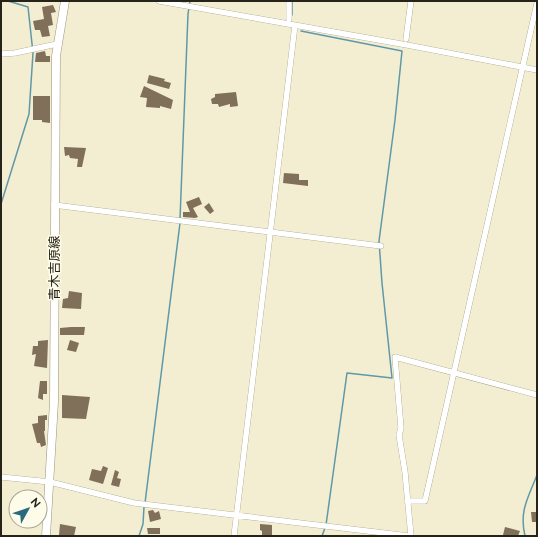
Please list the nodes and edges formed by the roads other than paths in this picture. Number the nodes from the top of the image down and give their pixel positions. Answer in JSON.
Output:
{"nodes":[{"id":1,"x":65,"y":1,"type":"edge"},
{"id":2,"x":159,"y":1,"type":"edge"},
{"id":3,"x":289,"y":1,"type":"edge"},
{"id":4,"x":411,"y":1,"type":"edge"},
{"id":5,"x":537,"y":3,"type":"edge"},
{"id":6,"x":289,"y":19,"type":"dead end"},
{"id":7,"x":296,"y":25,"type":"junction"},
{"id":8,"x":406,"y":38,"type":"dead end"},
{"id":9,"x":57,"y":44,"type":"junction"},
{"id":10,"x":1,"y":54,"type":"edge"},
{"id":11,"x":523,"y":66,"type":"junction"},
{"id":12,"x":537,"y":70,"type":"edge"},
{"id":13,"x":54,"y":205,"type":"junction"},
{"id":14,"x":270,"y":232,"type":"junction"},
{"id":15,"x":381,"y":246,"type":"dead end"},
{"id":16,"x":454,"y":372,"type":"junction"},
{"id":17,"x":537,"y":395,"type":"edge"},
{"id":18,"x":1,"y":477,"type":"edge"},
{"id":19,"x":50,"y":482,"type":"junction"},
{"id":20,"x":407,"y":501,"type":"junction"},
{"id":21,"x":237,"y":515,"type":"junction"},
{"id":22,"x":46,"y":536,"type":"edge"},
{"id":23,"x":234,"y":536,"type":"edge"},
{"id":24,"x":410,"y":536,"type":"edge"}],
"edges":[{"from":1,"to":9,"type":"main road","name":"青木吉原線"},
{"from":2,"to":7,"type":"street"},
{"from":3,"to":6,"type":"street"},
{"from":4,"to":8,"type":"street"},
{"from":5,"to":11,"type":"street"},
{"from":7,"to":11,"type":"street"},
{"from":7,"to":14,"type":"street"},
{"from":9,"to":10,"type":"street"},
{"from":9,"to":13,"type":"main road","name":"青木吉原線"},
{"from":11,"to":12,"type":"street"},
{"from":11,"to":16,"type":"street"},
{"from":13,"to":14,"type":"street"},
{"from":13,"to":19,"type":"main road","name":"青木吉原線"},
{"from":14,"to":15,"type":"street"},
{"from":14,"to":21,"type":"street"},
{"from":16,"to":17,"type":"street"},
{"from":16,"to":20,"type":"street"},
{"from":16,"to":20,"type":"street"},
{"from":18,"to":19,"type":"street"},
{"from":19,"to":21,"type":"street"},
{"from":19,"to":22,"type":"main road","name":"青木吉原線"},
{"from":20,"to":24,"type":"street"},
{"from":21,"to":23,"type":"street"},
{"from":21,"to":24,"type":"street"}]}
